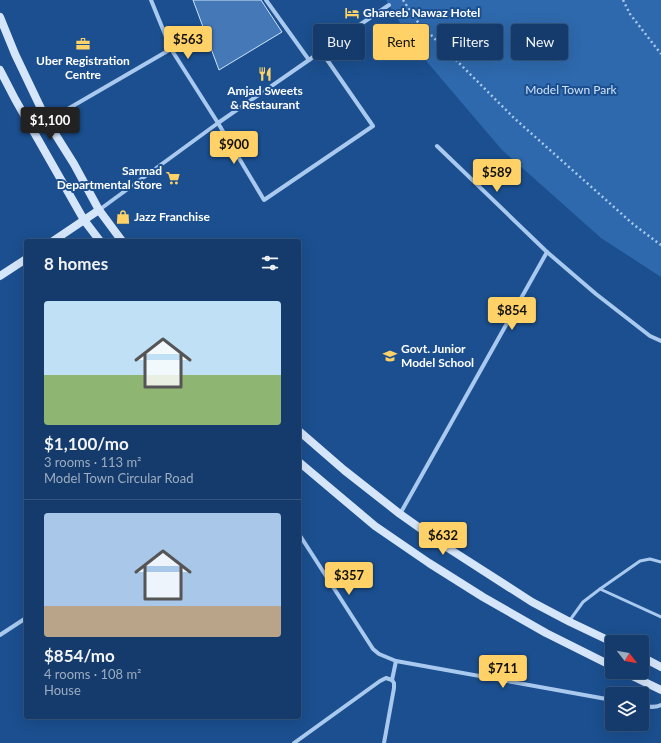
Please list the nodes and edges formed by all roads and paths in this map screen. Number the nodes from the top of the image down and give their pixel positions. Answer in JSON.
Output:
{"nodes":[{"id":1,"x":151,"y":0,"type":"edge"},
{"id":2,"x":266,"y":0,"type":"edge"},
{"id":3,"x":403,"y":0,"type":"edge"},
{"id":4,"x":622,"y":0,"type":"edge"},
{"id":5,"x":389,"y":5,"type":"dead end"},
{"id":6,"x":0,"y":18,"type":"edge"},
{"id":7,"x":361,"y":24,"type":"edge"},
{"id":8,"x":171,"y":49,"type":"junction"},
{"id":9,"x":661,"y":54,"type":"edge"},
{"id":10,"x":313,"y":58,"type":"edge"},
{"id":11,"x":310,"y":60,"type":"junction"},
{"id":12,"x":327,"y":60,"type":"edge"},
{"id":13,"x":0,"y":70,"type":"edge"},
{"id":14,"x":47,"y":121,"type":"junction"},
{"id":15,"x":218,"y":123,"type":"junction"},
{"id":16,"x":437,"y":146,"type":"dead end"},
{"id":17,"x":99,"y":210,"type":"junction"},
{"id":18,"x":84,"y":220,"type":"junction"},
{"id":19,"x":56,"y":239,"type":"edge"},
{"id":20,"x":98,"y":239,"type":"edge"},
{"id":21,"x":121,"y":239,"type":"edge"},
{"id":22,"x":661,"y":245,"type":"edge"},
{"id":23,"x":547,"y":252,"type":"junction"},
{"id":24,"x":24,"y":260,"type":"edge"},
{"id":25,"x":0,"y":276,"type":"edge"},
{"id":26,"x":661,"y":341,"type":"edge"},
{"id":27,"x":301,"y":433,"type":"edge"},
{"id":28,"x":301,"y":464,"type":"edge"},
{"id":29,"x":400,"y":514,"type":"junction"},
{"id":30,"x":301,"y":537,"type":"edge"},
{"id":31,"x":661,"y":562,"type":"edge"},
{"id":32,"x":600,"y":589,"type":"junction"},
{"id":33,"x":661,"y":617,"type":"edge"},
{"id":34,"x":24,"y":619,"type":"edge"},
{"id":35,"x":570,"y":622,"type":"junction"},
{"id":36,"x":0,"y":635,"type":"edge"},
{"id":37,"x":605,"y":639,"type":"edge"},
{"id":38,"x":396,"y":661,"type":"junction"},
{"id":39,"x":649,"y":661,"type":"edge"},
{"id":40,"x":605,"y":662,"type":"edge"},
{"id":41,"x":661,"y":667,"type":"edge"},
{"id":42,"x":638,"y":679,"type":"edge"},
{"id":43,"x":392,"y":680,"type":"junction"},
{"id":44,"x":661,"y":690,"type":"edge"},
{"id":45,"x":605,"y":699,"type":"edge"},
{"id":46,"x":661,"y":705,"type":"edge"},
{"id":47,"x":649,"y":707,"type":"edge"},
{"id":48,"x":294,"y":743,"type":"edge"},
{"id":49,"x":384,"y":743,"type":"edge"}],
"edges":[{"from":1,"to":8,"type":"street"},
{"from":2,"to":11,"type":"street"},
{"from":3,"to":22,"type":"path"},
{"from":4,"to":9,"type":"path"},
{"from":5,"to":7,"type":"street"},
{"from":6,"to":14,"type":"main road"},
{"from":8,"to":14,"type":"street"},
{"from":8,"to":15,"type":"street"},
{"from":10,"to":11,"type":"street"},
{"from":11,"to":15,"type":"street"},
{"from":12,"to":15,"type":"street"},
{"from":13,"to":18,"type":"main road"},
{"from":14,"to":17,"type":"main road"},
{"from":15,"to":17,"type":"street"},
{"from":16,"to":23,"type":"street"},
{"from":17,"to":18,"type":"main road"},
{"from":17,"to":21,"type":"main road"},
{"from":18,"to":19,"type":"main road"},
{"from":18,"to":20,"type":"main road"},
{"from":23,"to":26,"type":"street"},
{"from":23,"to":29,"type":"street"},
{"from":24,"to":25,"type":"main road"},
{"from":27,"to":29,"type":"main road"},
{"from":28,"to":40,"type":"main road"},
{"from":29,"to":35,"type":"main road"},
{"from":30,"to":38,"type":"street"},
{"from":31,"to":32,"type":"lane"},
{"from":32,"to":33,"type":"lane"},
{"from":32,"to":35,"type":"lane"},
{"from":34,"to":36,"type":"street"},
{"from":35,"to":37,"type":"main road"},
{"from":38,"to":43,"type":"street"},
{"from":38,"to":45,"type":"street"},
{"from":39,"to":41,"type":"main road"},
{"from":42,"to":44,"type":"main road"},
{"from":43,"to":48,"type":"street"},
{"from":43,"to":49,"type":"street"},
{"from":46,"to":47,"type":"street"}]}
